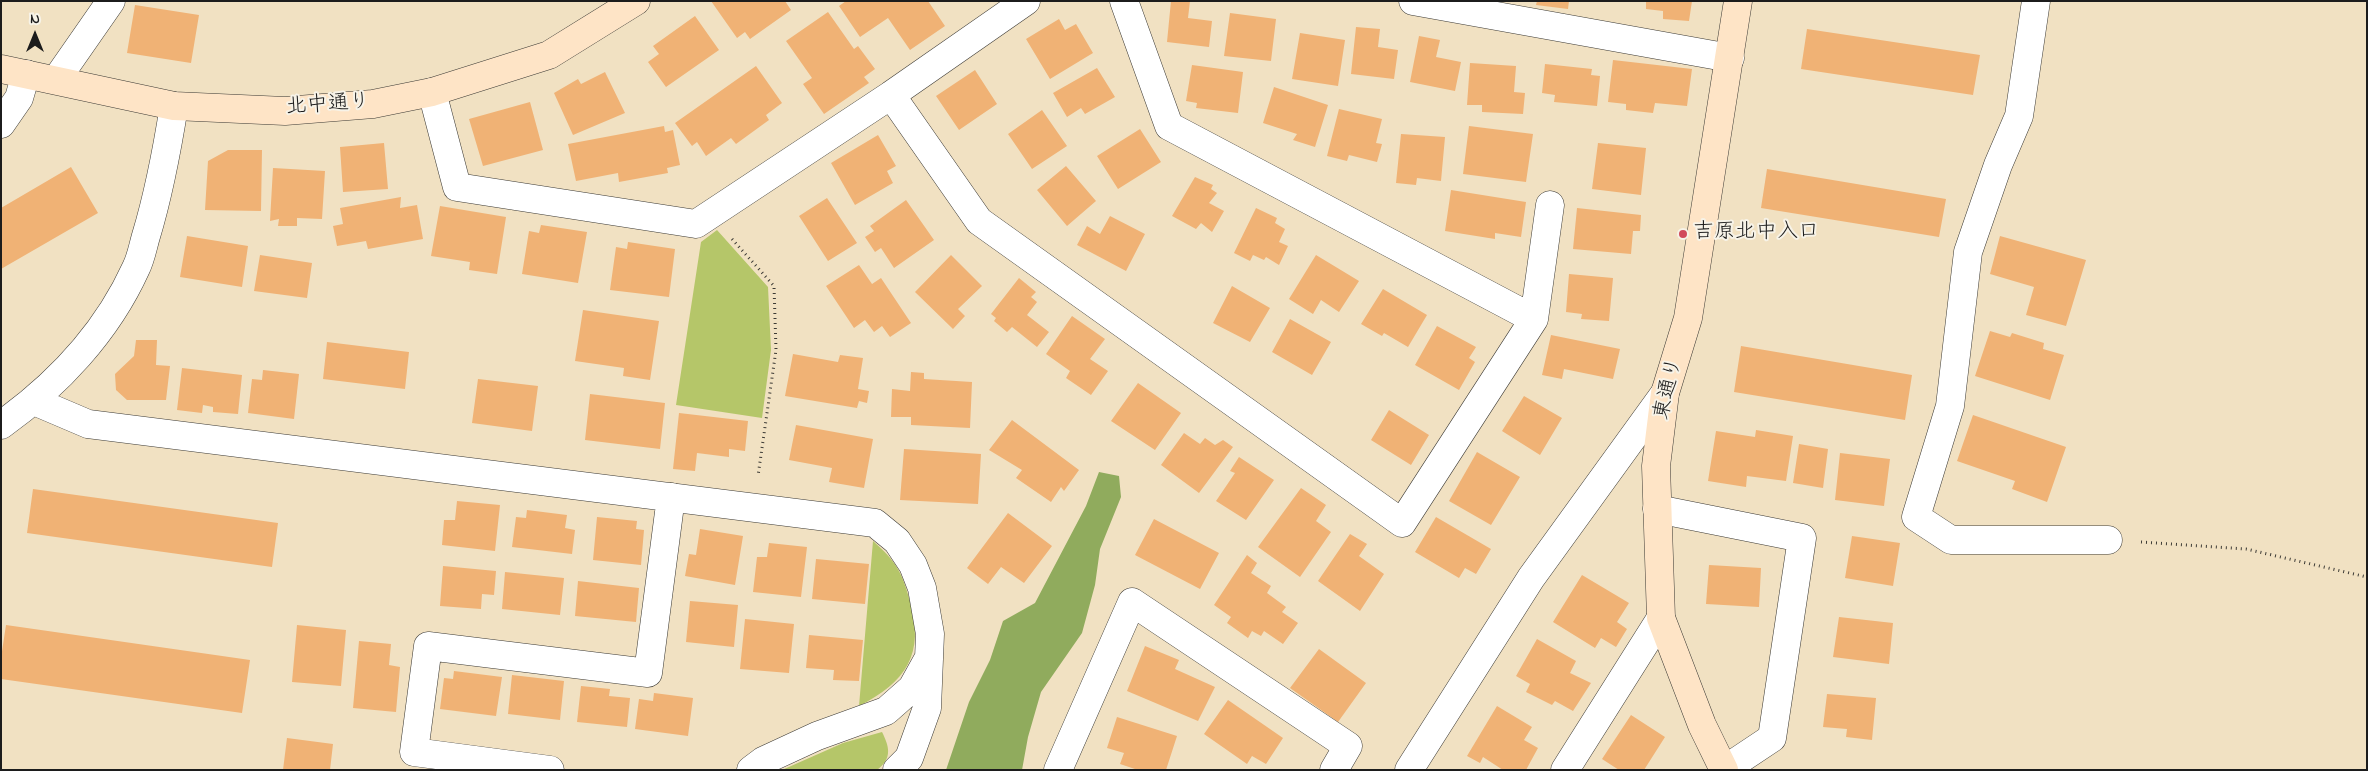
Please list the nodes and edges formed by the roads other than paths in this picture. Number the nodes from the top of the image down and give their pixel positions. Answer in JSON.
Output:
{"nodes":[{"id":1,"x":110,"y":1,"type":"edge"},
{"id":2,"x":636,"y":1,"type":"edge"},
{"id":3,"x":1026,"y":1,"type":"edge"},
{"id":4,"x":1124,"y":1,"type":"edge"},
{"id":5,"x":1413,"y":1,"type":"edge"},
{"id":6,"x":1738,"y":1,"type":"edge"},
{"id":7,"x":2036,"y":1,"type":"edge"},
{"id":8,"x":1730,"y":58,"type":"junction"},
{"id":9,"x":14,"y":71,"type":"edge"},
{"id":10,"x":56,"y":80,"type":"junction"},
{"id":11,"x":432,"y":92,"type":"junction"},
{"id":12,"x":891,"y":95,"type":"junction"},
{"id":13,"x":174,"y":106,"type":"junction"},
{"id":14,"x":1,"y":124,"type":"edge"},
{"id":15,"x":1550,"y":205,"type":"dead end"},
{"id":16,"x":1534,"y":319,"type":"junction"},
{"id":17,"x":1665,"y":393,"type":"junction"},
{"id":18,"x":34,"y":401,"type":"junction"},
{"id":19,"x":1,"y":425,"type":"edge"},
{"id":20,"x":671,"y":497,"type":"junction"},
{"id":21,"x":1657,"y":509,"type":"junction"},
{"id":22,"x":2108,"y":540,"type":"road end"},
{"id":23,"x":1661,"y":618,"type":"junction"},
{"id":24,"x":928,"y":660,"type":"junction"},
{"id":25,"x":550,"y":770,"type":"edge"},
{"id":26,"x":751,"y":770,"type":"edge"},
{"id":27,"x":896,"y":770,"type":"edge"},
{"id":28,"x":1058,"y":770,"type":"edge"},
{"id":29,"x":1334,"y":770,"type":"edge"},
{"id":30,"x":1409,"y":770,"type":"edge"},
{"id":31,"x":1565,"y":770,"type":"edge"},
{"id":32,"x":1724,"y":770,"type":"edge"}],
"edges":[{"from":1,"to":10,"type":"street"},
{"from":2,"to":11,"type":"street","name":"北中通り"},
{"from":3,"to":12,"type":"street"},
{"from":4,"to":16,"type":"street"},
{"from":5,"to":8,"type":"street"},
{"from":6,"to":8,"type":"street","name":"東通り"},
{"from":7,"to":22,"type":"street"},
{"from":8,"to":17,"type":"street","name":"東通り"},
{"from":9,"to":10,"type":"street","name":"北中通り"},
{"from":9,"to":14,"type":"street"},
{"from":10,"to":13,"type":"street","name":"北中通り"},
{"from":11,"to":12,"type":"street"},
{"from":11,"to":13,"type":"street","name":"北中通り"},
{"from":12,"to":16,"type":"street"},
{"from":13,"to":18,"type":"street"},
{"from":15,"to":16,"type":"street"},
{"from":17,"to":21,"type":"street","name":"東通り"},
{"from":17,"to":30,"type":"street"},
{"from":18,"to":19,"type":"street"},
{"from":18,"to":20,"type":"street"},
{"from":20,"to":24,"type":"street"},
{"from":20,"to":25,"type":"street"},
{"from":21,"to":23,"type":"street","name":"東通り"},
{"from":21,"to":32,"type":"street"},
{"from":23,"to":31,"type":"street"},
{"from":23,"to":32,"type":"street","name":"東通り"},
{"from":24,"to":26,"type":"street"},
{"from":24,"to":27,"type":"street"},
{"from":28,"to":29,"type":"street"}]}
